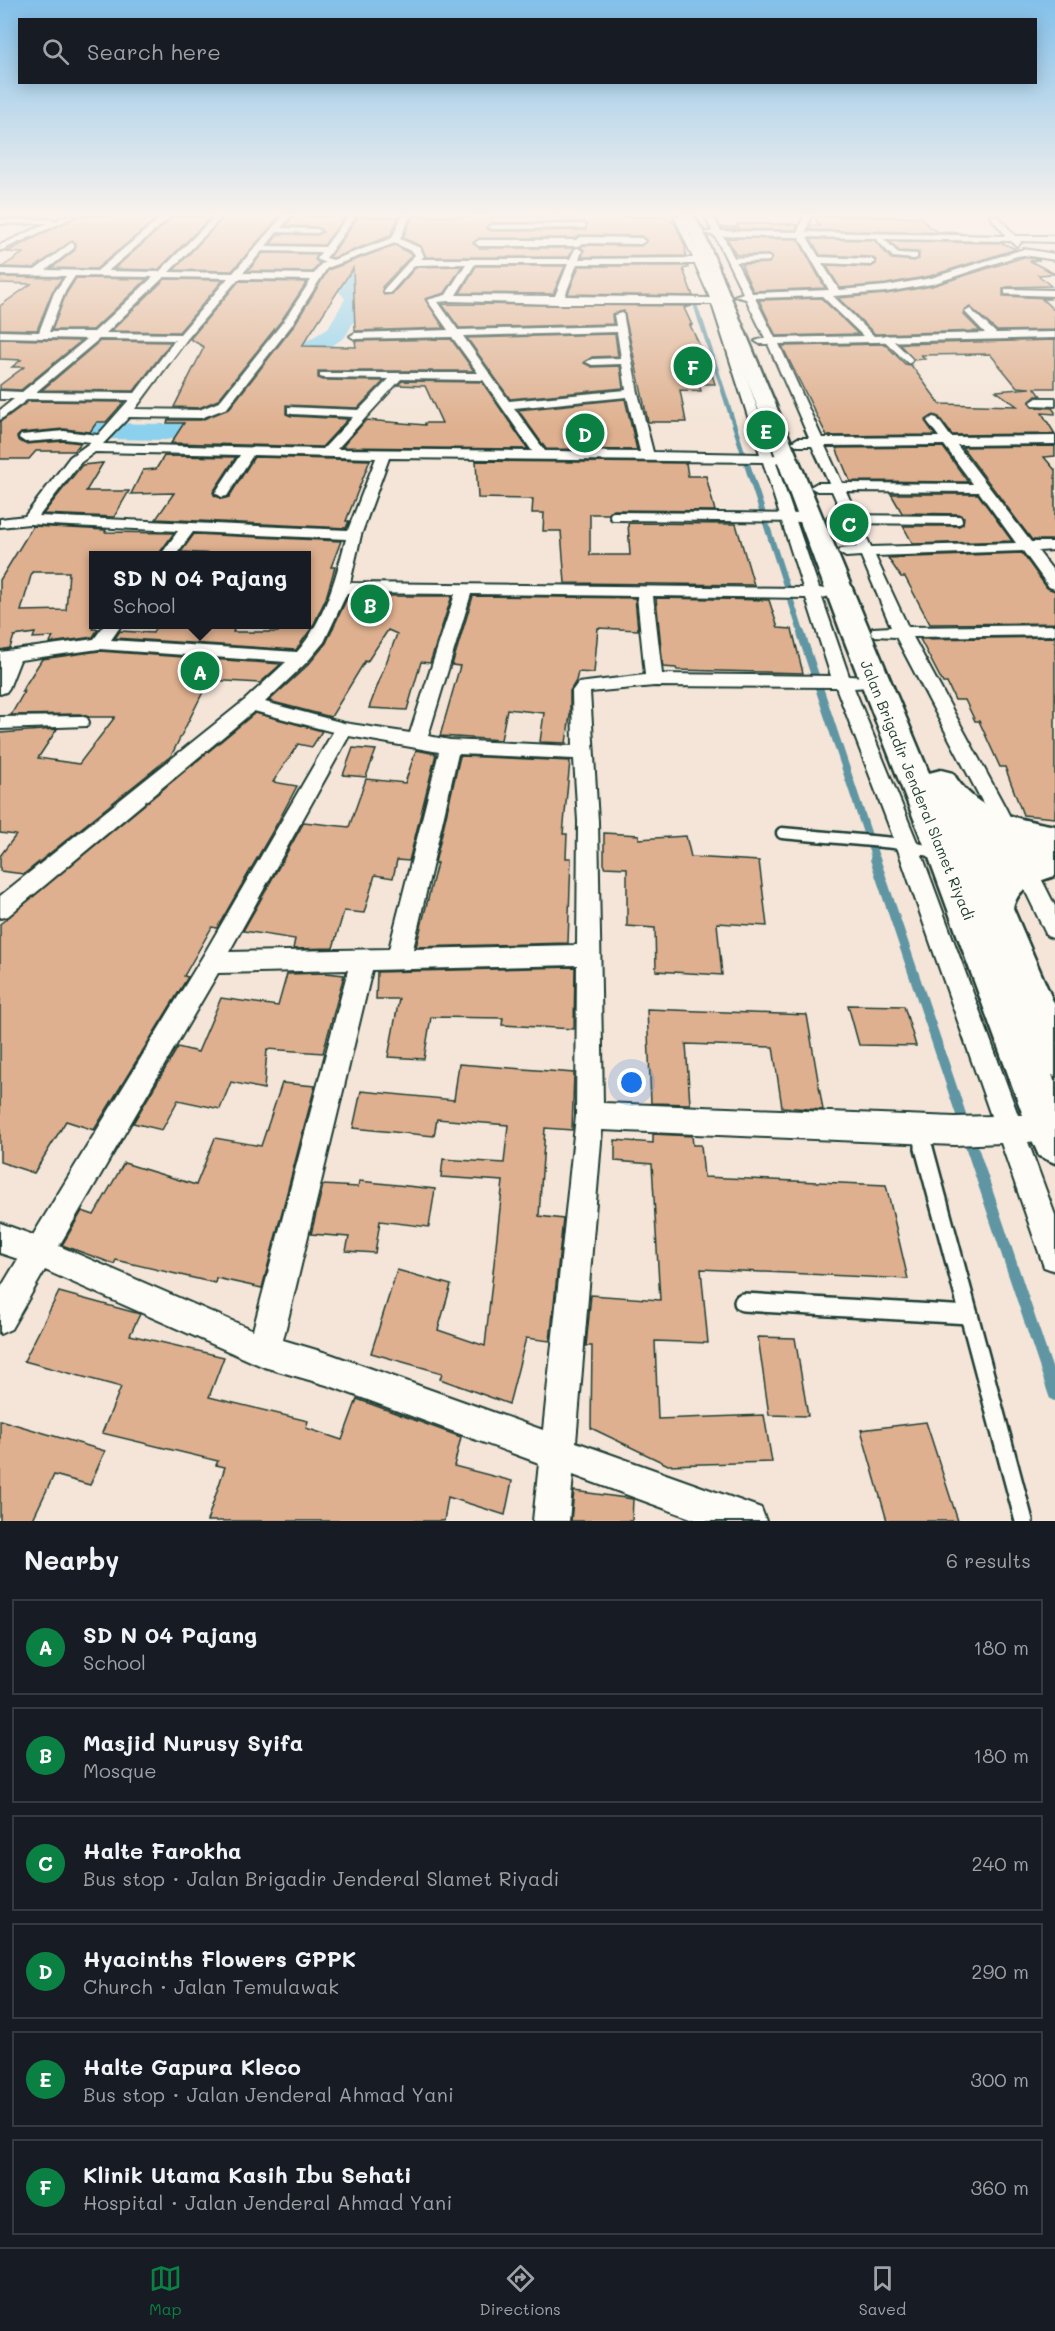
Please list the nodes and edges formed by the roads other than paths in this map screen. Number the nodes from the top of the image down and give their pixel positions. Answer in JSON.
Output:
{"nodes":[{"id":1,"x":64,"y":287,"type":"edge"},
{"id":2,"x":148,"y":287,"type":"edge"},
{"id":3,"x":228,"y":287,"type":"edge"},
{"id":4,"x":310,"y":287,"type":"edge"},
{"id":5,"x":390,"y":287,"type":"edge"},
{"id":6,"x":456,"y":287,"type":"edge"},
{"id":7,"x":564,"y":287,"type":"edge"},
{"id":8,"x":648,"y":287,"type":"edge"},
{"id":9,"x":717,"y":287,"type":"edge"},
{"id":10,"x":727,"y":287,"type":"edge"},
{"id":11,"x":805,"y":287,"type":"edge"},
{"id":12,"x":832,"y":287,"type":"edge"},
{"id":13,"x":880,"y":287,"type":"edge"},
{"id":14,"x":387,"y":291,"type":"dead end"},
{"id":15,"x":823,"y":292,"type":"junction"},
{"id":16,"x":835,"y":292,"type":"junction"},
{"id":17,"x":1008,"y":292,"type":"dead end"},
{"id":18,"x":1055,"y":293,"type":"edge"},
{"id":19,"x":449,"y":298,"type":"junction"},
{"id":20,"x":558,"y":300,"type":"junction"},
{"id":21,"x":617,"y":301,"type":"junction"},
{"id":22,"x":969,"y":312,"type":"dead end"},
{"id":23,"x":620,"y":329,"type":"junction"},
{"id":24,"x":0,"y":334,"type":"edge"},
{"id":25,"x":457,"y":334,"type":"junction"},
{"id":26,"x":1055,"y":334,"type":"edge"},
{"id":27,"x":43,"y":335,"type":"junction"},
{"id":28,"x":96,"y":336,"type":"junction"},
{"id":29,"x":355,"y":336,"type":"dead end"},
{"id":30,"x":993,"y":336,"type":"junction"},
{"id":31,"x":183,"y":337,"type":"junction"},
{"id":32,"x":886,"y":338,"type":"junction"},
{"id":33,"x":873,"y":339,"type":"junction"},
{"id":34,"x":765,"y":341,"type":"junction"},
{"id":35,"x":909,"y":360,"type":"dead end"},
{"id":36,"x":626,"y":361,"type":"junction"},
{"id":37,"x":592,"y":362,"type":"dead end"},
{"id":38,"x":324,"y":375,"type":"dead end"},
{"id":39,"x":398,"y":376,"type":"junction"},
{"id":40,"x":487,"y":377,"type":"junction"},
{"id":41,"x":632,"y":393,"type":"junction"},
{"id":42,"x":0,"y":394,"type":"edge"},
{"id":43,"x":25,"y":395,"type":"junction"},
{"id":44,"x":137,"y":397,"type":"junction"},
{"id":45,"x":1037,"y":402,"type":"dead end"},
{"id":46,"x":1055,"y":402,"type":"edge"},
{"id":47,"x":506,"y":405,"type":"junction"},
{"id":48,"x":292,"y":410,"type":"dead end"},
{"id":49,"x":362,"y":414,"type":"junction"},
{"id":50,"x":0,"y":416,"type":"edge"},
{"id":51,"x":122,"y":418,"type":"junction"},
{"id":52,"x":933,"y":421,"type":"dead end"},
{"id":53,"x":25,"y":438,"type":"dead end"},
{"id":54,"x":950,"y":440,"type":"junction"},
{"id":55,"x":1055,"y":440,"type":"edge"},
{"id":56,"x":100,"y":441,"type":"junction"},
{"id":57,"x":785,"y":450,"type":"junction"},
{"id":58,"x":249,"y":452,"type":"junction"},
{"id":59,"x":327,"y":452,"type":"junction"},
{"id":60,"x":384,"y":454,"type":"junction"},
{"id":61,"x":541,"y":455,"type":"junction"},
{"id":62,"x":647,"y":456,"type":"junction"},
{"id":63,"x":827,"y":487,"type":"junction"},
{"id":64,"x":984,"y":488,"type":"junction"},
{"id":65,"x":222,"y":493,"type":"dead end"},
{"id":66,"x":614,"y":516,"type":"dead end"},
{"id":67,"x":810,"y":518,"type":"junction"},
{"id":68,"x":29,"y":520,"type":"junction"},
{"id":69,"x":958,"y":520,"type":"dead end"},
{"id":70,"x":0,"y":524,"type":"edge"},
{"id":71,"x":188,"y":528,"type":"junction"},
{"id":72,"x":354,"y":535,"type":"junction"},
{"id":73,"x":1055,"y":546,"type":"edge"},
{"id":74,"x":1029,"y":548,"type":"junction"},
{"id":75,"x":170,"y":551,"type":"edge"},
{"id":76,"x":857,"y":552,"type":"junction"},
{"id":77,"x":1055,"y":584,"type":"edge"},
{"id":78,"x":340,"y":588,"type":"junction"},
{"id":79,"x":464,"y":590,"type":"junction"},
{"id":80,"x":644,"y":591,"type":"junction"},
{"id":81,"x":815,"y":593,"type":"junction"},
{"id":82,"x":110,"y":629,"type":"edge"},
{"id":83,"x":1055,"y":630,"type":"edge"},
{"id":84,"x":890,"y":632,"type":"junction"},
{"id":85,"x":99,"y":644,"type":"junction"},
{"id":86,"x":7,"y":656,"type":"edge"},
{"id":87,"x":301,"y":658,"type":"junction"},
{"id":88,"x":654,"y":680,"type":"junction"},
{"id":89,"x":835,"y":681,"type":"junction"},
{"id":90,"x":876,"y":682,"type":"junction"},
{"id":91,"x":0,"y":688,"type":"edge"},
{"id":92,"x":251,"y":704,"type":"junction"},
{"id":93,"x":80,"y":722,"type":"dead end"},
{"id":94,"x":0,"y":723,"type":"edge"},
{"id":95,"x":345,"y":729,"type":"junction"},
{"id":96,"x":417,"y":741,"type":"junction"},
{"id":97,"x":450,"y":747,"type":"junction"},
{"id":98,"x":583,"y":753,"type":"junction"},
{"id":99,"x":782,"y":833,"type":"dead end"},
{"id":100,"x":1055,"y":841,"type":"edge"},
{"id":101,"x":985,"y":852,"type":"edge"},
{"id":102,"x":0,"y":909,"type":"edge"},
{"id":103,"x":1055,"y":929,"type":"edge"},
{"id":104,"x":590,"y":955,"type":"junction"},
{"id":105,"x":363,"y":960,"type":"junction"},
{"id":106,"x":398,"y":960,"type":"junction"},
{"id":107,"x":211,"y":963,"type":"junction"},
{"id":108,"x":1055,"y":1056,"type":"edge"},
{"id":109,"x":590,"y":1116,"type":"junction"},
{"id":110,"x":1008,"y":1129,"type":"junction"},
{"id":111,"x":919,"y":1130,"type":"junction"},
{"id":112,"x":1052,"y":1134,"type":"edge"},
{"id":113,"x":0,"y":1238,"type":"edge"},
{"id":114,"x":38,"y":1252,"type":"junction"},
{"id":115,"x":1055,"y":1256,"type":"edge"},
{"id":116,"x":743,"y":1302,"type":"dead end"},
{"id":117,"x":969,"y":1315,"type":"junction"},
{"id":118,"x":0,"y":1318,"type":"edge"},
{"id":119,"x":264,"y":1351,"type":"junction"},
{"id":120,"x":558,"y":1451,"type":"junction"},
{"id":121,"x":551,"y":1521,"type":"edge"},
{"id":122,"x":748,"y":1521,"type":"edge"},
{"id":123,"x":1024,"y":1521,"type":"edge"}],
"edges":[{"from":1,"to":27,"type":"street"},
{"from":2,"to":28,"type":"street"},
{"from":3,"to":31,"type":"street"},
{"from":4,"to":51,"type":"street"},
{"from":5,"to":14,"type":"street"},
{"from":6,"to":19,"type":"street"},
{"from":7,"to":20,"type":"street"},
{"from":8,"to":21,"type":"street"},
{"from":9,"to":57,"type":"street"},
{"from":10,"to":34,"type":"highway"},
{"from":11,"to":15,"type":"street"},
{"from":12,"to":16,"type":"street"},
{"from":13,"to":16,"type":"street"},
{"from":15,"to":16,"type":"street"},
{"from":15,"to":33,"type":"street"},
{"from":17,"to":18,"type":"street"},
{"from":19,"to":20,"type":"street"},
{"from":19,"to":25,"type":"street"},
{"from":20,"to":21,"type":"street"},
{"from":21,"to":23,"type":"street"},
{"from":22,"to":30,"type":"street"},
{"from":23,"to":25,"type":"street"},
{"from":23,"to":36,"type":"street"},
{"from":24,"to":27,"type":"street"},
{"from":25,"to":29,"type":"street"},
{"from":25,"to":40,"type":"street"},
{"from":26,"to":30,"type":"street"},
{"from":27,"to":28,"type":"street"},
{"from":28,"to":31,"type":"street"},
{"from":28,"to":43,"type":"street"},
{"from":30,"to":32,"type":"street"},
{"from":31,"to":44,"type":"street"},
{"from":32,"to":33,"type":"street"},
{"from":32,"to":35,"type":"lane"},
{"from":33,"to":34,"type":"street"},
{"from":34,"to":57,"type":"highway"},
{"from":36,"to":37,"type":"street"},
{"from":36,"to":41,"type":"street"},
{"from":38,"to":39,"type":"street"},
{"from":39,"to":40,"type":"street"},
{"from":39,"to":49,"type":"street"},
{"from":40,"to":47,"type":"street"},
{"from":41,"to":47,"type":"street"},
{"from":41,"to":62,"type":"street"},
{"from":42,"to":43,"type":"street"},
{"from":43,"to":44,"type":"street"},
{"from":43,"to":50,"type":"street"},
{"from":44,"to":51,"type":"street"},
{"from":45,"to":46,"type":"street"},
{"from":47,"to":61,"type":"street"},
{"from":48,"to":49,"type":"street"},
{"from":49,"to":59,"type":"street"},
{"from":51,"to":56,"type":"street"},
{"from":52,"to":54,"type":"street"},
{"from":53,"to":56,"type":"street"},
{"from":54,"to":55,"type":"street"},
{"from":54,"to":57,"type":"street"},
{"from":54,"to":64,"type":"street"},
{"from":56,"to":58,"type":"street"},
{"from":56,"to":68,"type":"street"},
{"from":57,"to":62,"type":"street"},
{"from":57,"to":63,"type":"highway","name":"Jalan Brigadir Jenderal Slamet Riyadi"},
{"from":57,"to":67,"type":"highway","name":"Jalan Brigadir Jenderal Slamet Riyadi"},
{"from":58,"to":59,"type":"street"},
{"from":58,"to":65,"type":"street"},
{"from":59,"to":60,"type":"street"},
{"from":60,"to":61,"type":"street"},
{"from":60,"to":72,"type":"street"},
{"from":61,"to":62,"type":"street"},
{"from":63,"to":64,"type":"street"},
{"from":63,"to":67,"type":"highway","name":"Jalan Brigadir Jenderal Slamet Riyadi"},
{"from":64,"to":74,"type":"street"},
{"from":66,"to":67,"type":"lane"},
{"from":67,"to":69,"type":"lane"},
{"from":67,"to":76,"type":"highway","name":"Jalan Brigadir Jenderal Slamet Riyadi"},
{"from":67,"to":81,"type":"highway","name":"Jalan Brigadir Jenderal Slamet Riyadi"},
{"from":68,"to":70,"type":"street"},
{"from":68,"to":71,"type":"street"},
{"from":71,"to":72,"type":"street"},
{"from":71,"to":75,"type":"street"},
{"from":72,"to":78,"type":"street"},
{"from":73,"to":74,"type":"street"},
{"from":74,"to":76,"type":"street"},
{"from":74,"to":77,"type":"street"},
{"from":76,"to":84,"type":"highway","name":"Jalan Brigadir Jenderal Slamet Riyadi"},
{"from":78,"to":79,"type":"street"},
{"from":78,"to":87,"type":"street"},
{"from":79,"to":80,"type":"street"},
{"from":79,"to":96,"type":"street"},
{"from":80,"to":81,"type":"street"},
{"from":80,"to":88,"type":"street"},
{"from":81,"to":89,"type":"street"},
{"from":81,"to":90,"type":"highway","name":"Jalan Brigadir Jenderal Slamet Riyadi"},
{"from":82,"to":85,"type":"street"},
{"from":83,"to":84,"type":"street"},
{"from":84,"to":101,"type":"street"},
{"from":84,"to":101,"type":"highway","name":"Jalan Brigadir Jenderal Slamet Riyadi"},
{"from":85,"to":86,"type":"street"},
{"from":85,"to":87,"type":"street"},
{"from":86,"to":91,"type":"street"},
{"from":87,"to":92,"type":"street"},
{"from":88,"to":89,"type":"street"},
{"from":88,"to":98,"type":"street"},
{"from":89,"to":90,"type":"street"},
{"from":89,"to":101,"type":"street"},
{"from":90,"to":101,"type":"highway","name":"Jalan Brigadir Jenderal Slamet Riyadi"},
{"from":92,"to":95,"type":"street"},
{"from":92,"to":102,"type":"street"},
{"from":93,"to":94,"type":"street"},
{"from":95,"to":96,"type":"street"},
{"from":95,"to":107,"type":"street"},
{"from":96,"to":97,"type":"street"},
{"from":97,"to":98,"type":"street"},
{"from":97,"to":106,"type":"street"},
{"from":98,"to":104,"type":"street"},
{"from":99,"to":101,"type":"lane"},
{"from":100,"to":101,"type":"highway"},
{"from":101,"to":103,"type":"street"},
{"from":101,"to":108,"type":"highway","name":"Jalan Brigadir Jenderal Slamet Riyadi"},
{"from":101,"to":110,"type":"street"},
{"from":101,"to":112,"type":"highway","name":"Jalan Brigadir Jenderal Slamet Riyadi"},
{"from":104,"to":106,"type":"street"},
{"from":104,"to":109,"type":"street"},
{"from":105,"to":106,"type":"street"},
{"from":105,"to":107,"type":"street"},
{"from":105,"to":119,"type":"street"},
{"from":107,"to":114,"type":"street"},
{"from":109,"to":111,"type":"street"},
{"from":109,"to":120,"type":"street"},
{"from":110,"to":111,"type":"street"},
{"from":110,"to":112,"type":"street"},
{"from":110,"to":115,"type":"street"},
{"from":111,"to":117,"type":"lane"},
{"from":113,"to":114,"type":"street"},
{"from":114,"to":118,"type":"street"},
{"from":114,"to":119,"type":"street"},
{"from":116,"to":117,"type":"lane"},
{"from":117,"to":123,"type":"lane"},
{"from":119,"to":120,"type":"street"},
{"from":120,"to":121,"type":"street"},
{"from":120,"to":122,"type":"street"}]}
